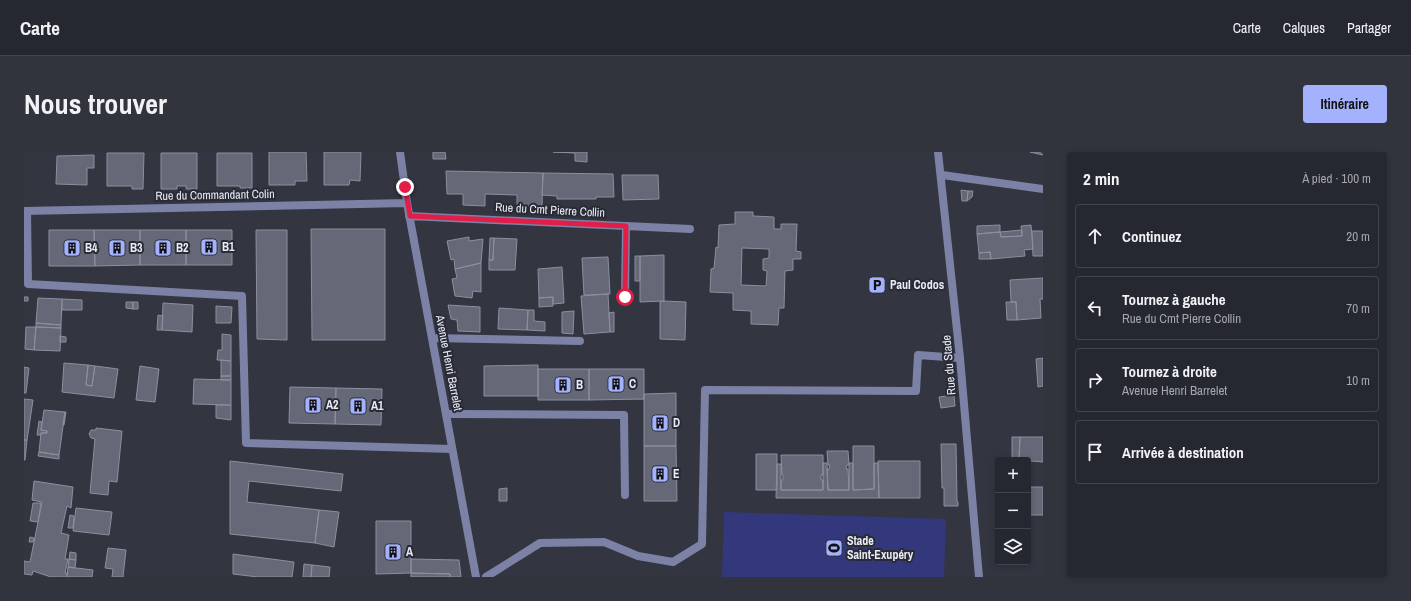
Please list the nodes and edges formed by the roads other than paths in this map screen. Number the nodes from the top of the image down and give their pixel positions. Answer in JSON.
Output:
{"nodes":[{"id":1,"x":400,"y":152,"type":"edge"},
{"id":2,"x":938,"y":152,"type":"edge"},
{"id":3,"x":942,"y":175,"type":"junction"},
{"id":4,"x":1043,"y":189,"type":"edge"},
{"id":5,"x":407,"y":203,"type":"junction"},
{"id":6,"x":26,"y":211,"type":"edge"},
{"id":7,"x":410,"y":216,"type":"junction"},
{"id":8,"x":626,"y":226,"type":"junction"},
{"id":9,"x":690,"y":229,"type":"dead end"},
{"id":10,"x":625,"y":297,"type":"dead end"},
{"id":11,"x":432,"y":338,"type":"junction"},
{"id":12,"x":580,"y":341,"type":"dead end"},
{"id":13,"x":960,"y":358,"type":"junction"},
{"id":14,"x":446,"y":414,"type":"junction"},
{"id":15,"x":452,"y":449,"type":"junction"},
{"id":16,"x":625,"y":495,"type":"dead end"},
{"id":17,"x":476,"y":577,"type":"edge"},
{"id":18,"x":486,"y":577,"type":"edge"},
{"id":19,"x":979,"y":577,"type":"edge"}],
"edges":[{"from":1,"to":5,"type":"street","name":"Avenue Henri Barrelet"},
{"from":2,"to":3,"type":"street","name":"Rue du Stade"},
{"from":3,"to":4,"type":"street"},
{"from":3,"to":13,"type":"street","name":"Rue du Stade"},
{"from":5,"to":6,"type":"street","name":"Rue du Commandant Colin"},
{"from":5,"to":7,"type":"street","name":"Avenue Henri Barrelet"},
{"from":6,"to":15,"type":"street"},
{"from":7,"to":8,"type":"street","name":"Rue du Cmt Pierre Collin"},
{"from":7,"to":11,"type":"street","name":"Avenue Henri Barrelet"},
{"from":8,"to":9,"type":"street","name":"Rue du Cmt Pierre Collin"},
{"from":8,"to":10,"type":"street"},
{"from":11,"to":12,"type":"street"},
{"from":11,"to":14,"type":"street","name":"Avenue Henri Barrelet"},
{"from":13,"to":18,"type":"street"},
{"from":13,"to":19,"type":"street","name":"Rue du Stade"},
{"from":14,"to":15,"type":"street","name":"Avenue Henri Barrelet"},
{"from":14,"to":16,"type":"street"},
{"from":15,"to":17,"type":"street","name":"Avenue Henri Barrelet"}]}
